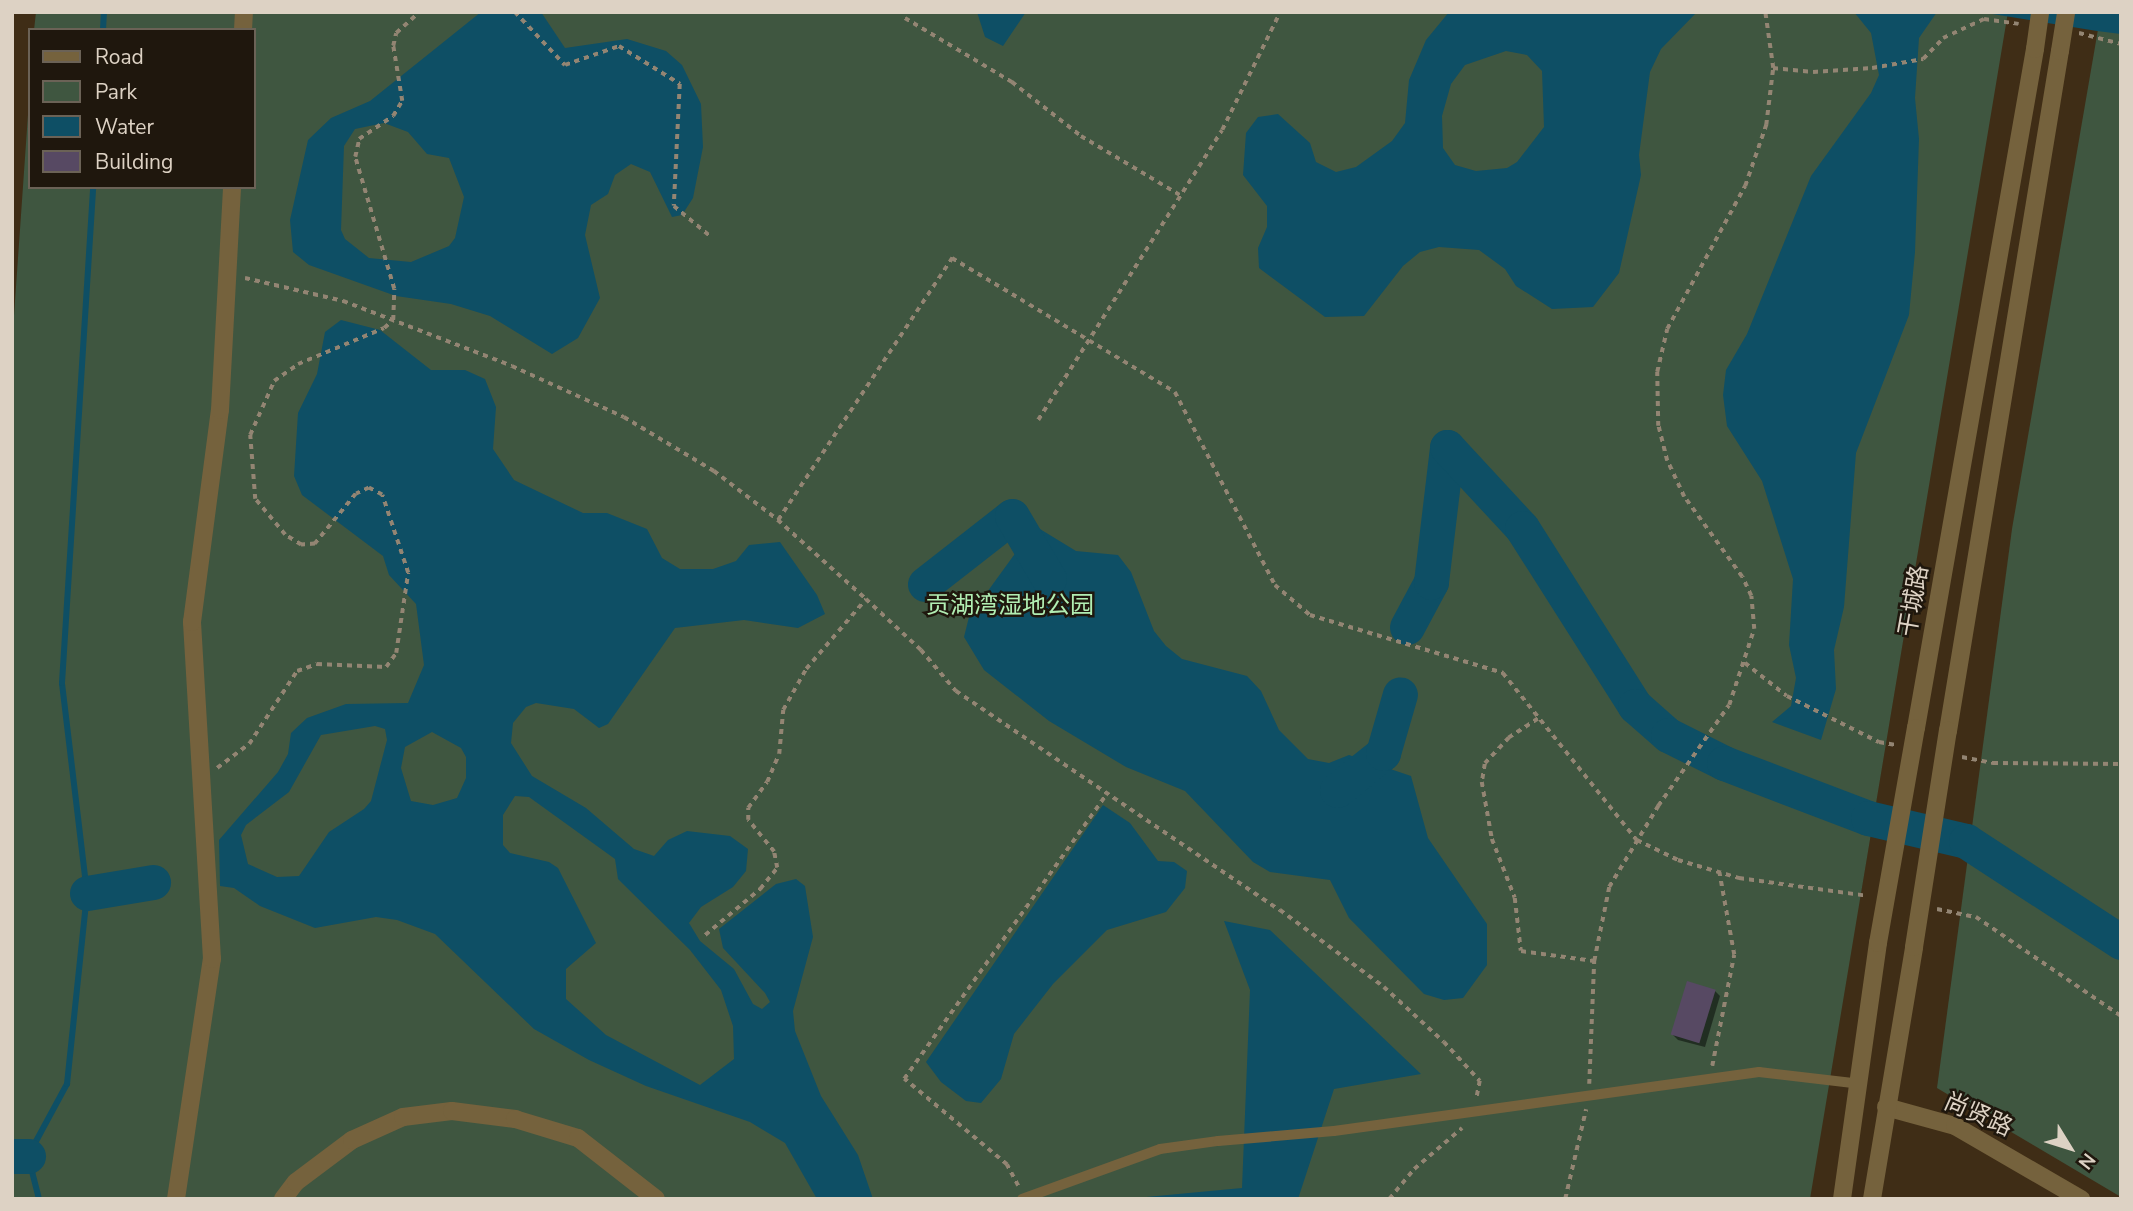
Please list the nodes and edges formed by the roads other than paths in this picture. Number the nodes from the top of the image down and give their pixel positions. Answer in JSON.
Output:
{"nodes":[{"id":1,"x":2040,"y":12,"type":"edge"},
{"id":2,"x":2066,"y":12,"type":"edge"},
{"id":3,"x":232,"y":189,"type":"edge"},
{"id":4,"x":1861,"y":1084,"type":"junction"},
{"id":5,"x":1886,"y":1109,"type":"junction"},
{"id":6,"x":1024,"y":1198,"type":"edge"},
{"id":7,"x":176,"y":1199,"type":"edge"},
{"id":8,"x":283,"y":1199,"type":"edge"},
{"id":9,"x":656,"y":1199,"type":"edge"},
{"id":10,"x":1842,"y":1199,"type":"edge"},
{"id":11,"x":1872,"y":1199,"type":"edge"},
{"id":12,"x":2074,"y":1199,"type":"edge"},
{"id":13,"x":2081,"y":1199,"type":"edge"}],
"edges":[{"from":1,"to":4,"type":"street","name":"干城路","bridge":true},
{"from":2,"to":5,"type":"street","bridge":true},
{"from":3,"to":7,"type":"street"},
{"from":4,"to":6,"type":"lane"},
{"from":4,"to":10,"type":"street","name":"干城路"},
{"from":5,"to":11,"type":"street"},
{"from":5,"to":12,"type":"street","name":"尚贤路"},
{"from":5,"to":13,"type":"street","name":"尚贤路"},
{"from":8,"to":9,"type":"street"}]}
